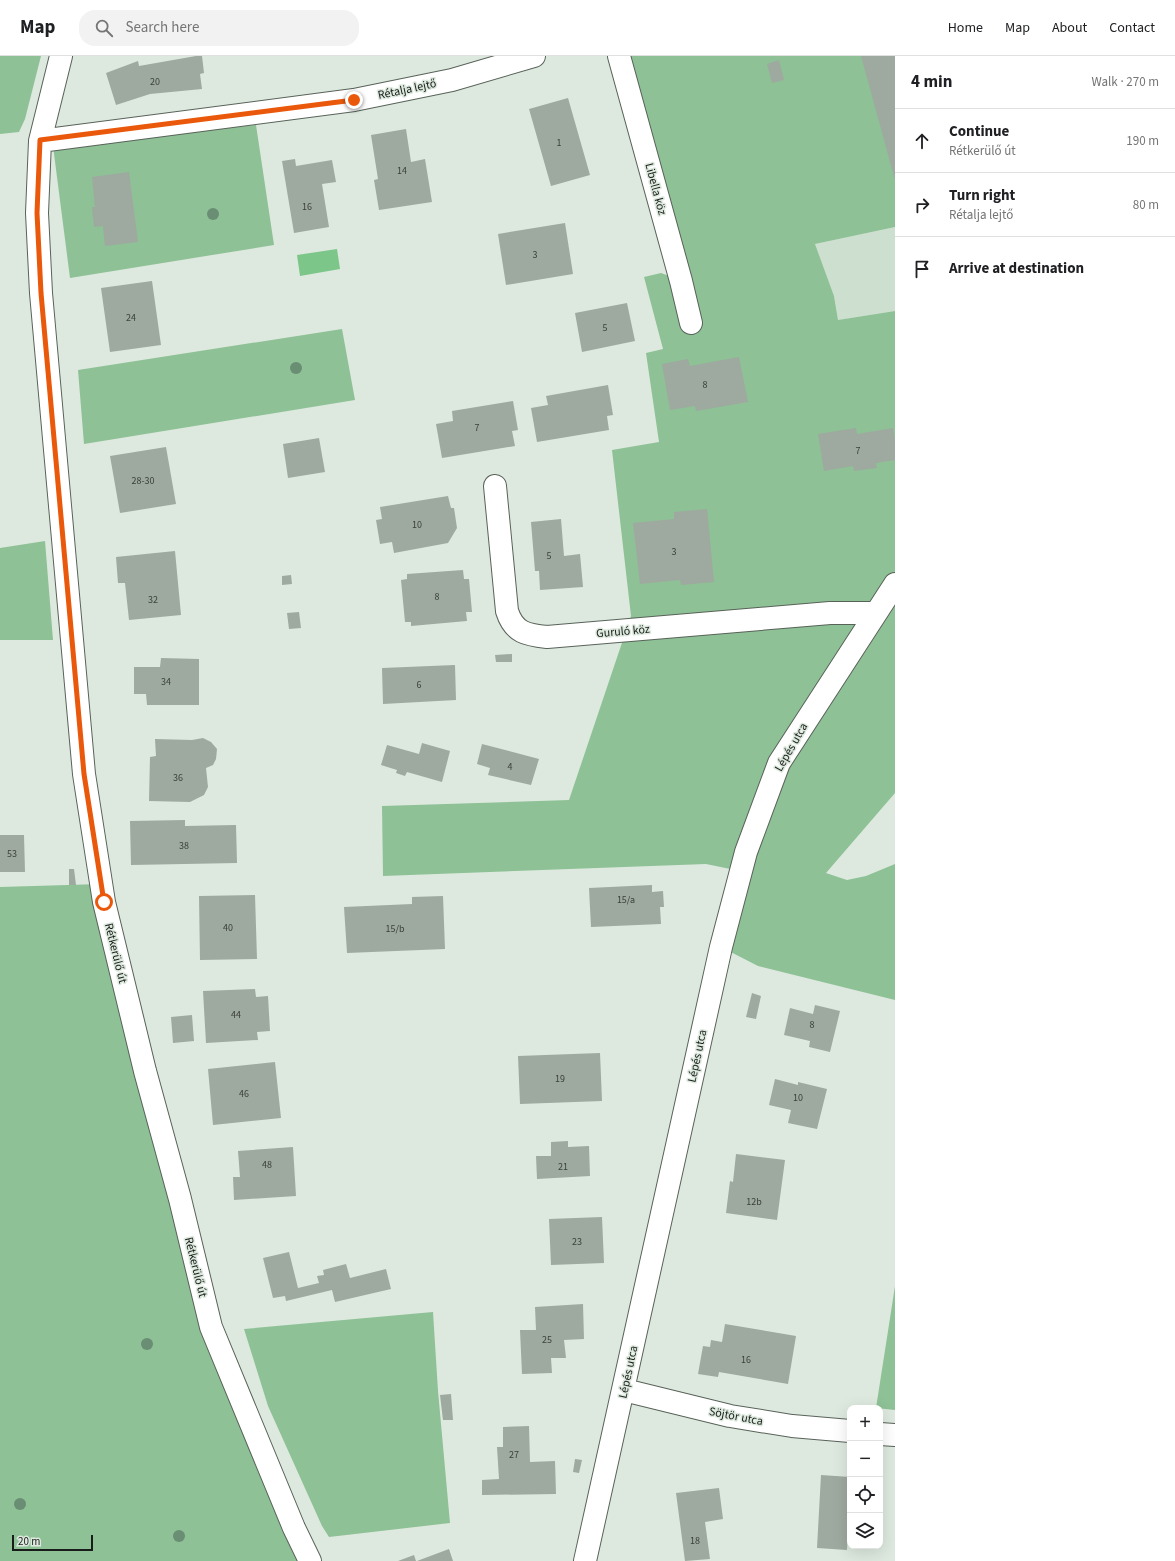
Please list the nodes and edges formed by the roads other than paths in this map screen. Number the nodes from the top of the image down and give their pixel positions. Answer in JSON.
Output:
{"nodes":[{"id":1,"x":61,"y":56,"type":"edge"},
{"id":2,"x":534,"y":56,"type":"edge"},
{"id":3,"x":619,"y":56,"type":"edge"},
{"id":4,"x":40,"y":140,"type":"junction"},
{"id":5,"x":691,"y":323,"type":"dead end"},
{"id":6,"x":495,"y":486,"type":"dead end"},
{"id":7,"x":895,"y":584,"type":"edge"},
{"id":8,"x":876,"y":613,"type":"junction"},
{"id":9,"x":624,"y":1390,"type":"junction"},
{"id":10,"x":847,"y":1431,"type":"edge"},
{"id":11,"x":883,"y":1434,"type":"edge"},
{"id":12,"x":895,"y":1435,"type":"edge"},
{"id":13,"x":310,"y":1561,"type":"edge"},
{"id":14,"x":585,"y":1561,"type":"edge"}],
"edges":[{"from":1,"to":4,"type":"street","name":"Rétkerülő út"},
{"from":2,"to":4,"type":"street","name":"Rétalja lejtő"},
{"from":3,"to":5,"type":"street","name":"Libella köz"},
{"from":4,"to":13,"type":"street","name":"Rétkerülő út"},
{"from":6,"to":8,"type":"street","name":"Guruló köz"},
{"from":7,"to":8,"type":"street","name":"Lépés utca"},
{"from":8,"to":9,"type":"street","name":"Lépés utca"},
{"from":9,"to":10,"type":"street","name":"Söjtör utca"},
{"from":9,"to":14,"type":"street","name":"Lépés utca"},
{"from":11,"to":12,"type":"street"}]}
